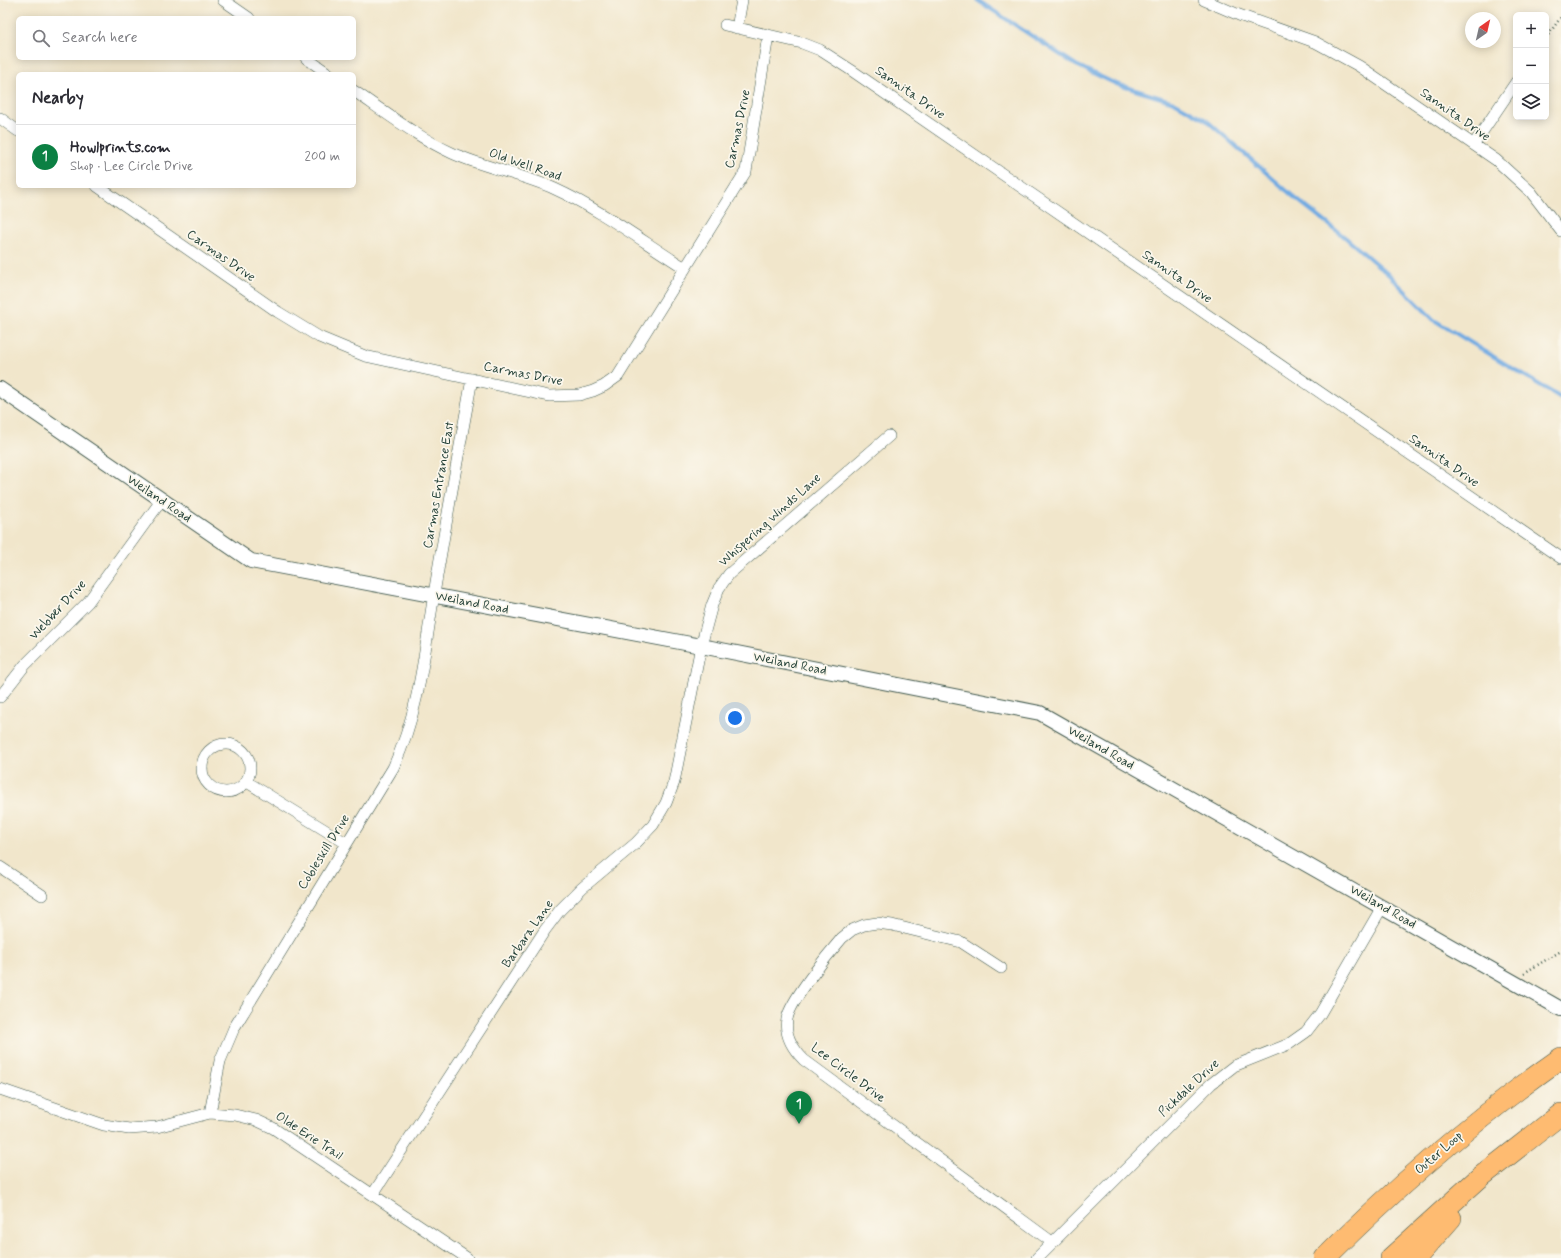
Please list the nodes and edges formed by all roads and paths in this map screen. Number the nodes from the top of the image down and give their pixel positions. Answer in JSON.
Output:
{"nodes":[{"id":1,"x":223,"y":0,"type":"edge"},
{"id":2,"x":742,"y":0,"type":"edge"},
{"id":3,"x":1204,"y":0,"type":"edge"},
{"id":4,"x":246,"y":16,"type":"edge"},
{"id":5,"x":1561,"y":16,"type":"edge"},
{"id":6,"x":725,"y":25,"type":"dead end"},
{"id":7,"x":737,"y":28,"type":"junction"},
{"id":8,"x":1549,"y":34,"type":"edge"},
{"id":9,"x":768,"y":36,"type":"junction"},
{"id":10,"x":309,"y":60,"type":"edge"},
{"id":11,"x":327,"y":72,"type":"edge"},
{"id":12,"x":1515,"y":84,"type":"edge"},
{"id":13,"x":356,"y":92,"type":"edge"},
{"id":14,"x":0,"y":118,"type":"edge"},
{"id":15,"x":16,"y":130,"type":"edge"},
{"id":16,"x":1474,"y":144,"type":"junction"},
{"id":17,"x":100,"y":188,"type":"edge"},
{"id":18,"x":1561,"y":231,"type":"edge"},
{"id":19,"x":685,"y":268,"type":"junction"},
{"id":20,"x":472,"y":379,"type":"junction"},
{"id":21,"x":0,"y":389,"type":"edge"},
{"id":22,"x":889,"y":436,"type":"dead end"},
{"id":23,"x":161,"y":500,"type":"junction"},
{"id":24,"x":1561,"y":558,"type":"edge"},
{"id":25,"x":434,"y":596,"type":"junction"},
{"id":26,"x":701,"y":646,"type":"junction"},
{"id":27,"x":0,"y":697,"type":"edge"},
{"id":28,"x":247,"y":782,"type":"junction"},
{"id":29,"x":346,"y":843,"type":"junction"},
{"id":30,"x":0,"y":867,"type":"edge"},
{"id":31,"x":42,"y":895,"type":"dead end"},
{"id":32,"x":1382,"y":907,"type":"junction"},
{"id":33,"x":1561,"y":951,"type":"edge"},
{"id":34,"x":1001,"y":968,"type":"dead end"},
{"id":35,"x":1520,"y":975,"type":"dead end"},
{"id":36,"x":1561,"y":1009,"type":"edge"},
{"id":37,"x":1560,"y":1059,"type":"edge"},
{"id":38,"x":0,"y":1089,"type":"edge"},
{"id":39,"x":210,"y":1113,"type":"junction"},
{"id":40,"x":1561,"y":1114,"type":"edge"},
{"id":41,"x":1498,"y":1163,"type":"junction"},
{"id":42,"x":373,"y":1194,"type":"junction"},
{"id":43,"x":1052,"y":1242,"type":"junction"},
{"id":44,"x":467,"y":1258,"type":"edge"},
{"id":45,"x":1038,"y":1258,"type":"edge"},
{"id":46,"x":1325,"y":1258,"type":"edge"},
{"id":47,"x":1391,"y":1258,"type":"edge"},
{"id":48,"x":1416,"y":1258,"type":"edge"}],
"edges":[{"from":1,"to":4,"type":"street"},
{"from":2,"to":7,"type":"street"},
{"from":3,"to":16,"type":"street","name":"Sannita Drive"},
{"from":5,"to":8,"type":"path"},
{"from":6,"to":7,"type":"street"},
{"from":7,"to":9,"type":"street"},
{"from":9,"to":19,"type":"street","name":"Carmas Drive"},
{"from":9,"to":24,"type":"street","name":"Sannita Drive"},
{"from":10,"to":11,"type":"street"},
{"from":12,"to":16,"type":"street"},
{"from":13,"to":19,"type":"street","name":"Old Well Road"},
{"from":14,"to":15,"type":"street"},
{"from":16,"to":18,"type":"street","name":"Sannita Drive"},
{"from":17,"to":20,"type":"street","name":"Carmas Drive"},
{"from":19,"to":20,"type":"street","name":"Carmas Drive"},
{"from":20,"to":25,"type":"street","name":"Carmas Entrance East"},
{"from":21,"to":23,"type":"street","name":"Weiland Road"},
{"from":22,"to":26,"type":"street","name":"Whispering Winds Lane"},
{"from":23,"to":25,"type":"street","name":"Weiland Road"},
{"from":23,"to":27,"type":"street","name":"Webber Drive"},
{"from":25,"to":26,"type":"street","name":"Weiland Road"},
{"from":25,"to":29,"type":"street","name":"Cobleskill Drive"},
{"from":26,"to":32,"type":"street","name":"Weiland Road"},
{"from":26,"to":42,"type":"street","name":"Barbara Lane"},
{"from":28,"to":28,"type":"street"},
{"from":28,"to":29,"type":"street"},
{"from":29,"to":39,"type":"street","name":"Cobleskill Drive"},
{"from":30,"to":31,"type":"street"},
{"from":32,"to":36,"type":"street","name":"Weiland Road"},
{"from":32,"to":43,"type":"street","name":"Pickdale Drive"},
{"from":33,"to":35,"type":"path"},
{"from":34,"to":43,"type":"street","name":"Lee Circle Drive"},
{"from":37,"to":46,"type":"highway","name":"Outer Loop"},
{"from":38,"to":39,"type":"street","name":"Olde Erie Trail"},
{"from":39,"to":42,"type":"street","name":"Olde Erie Trail"},
{"from":40,"to":41,"type":"highway"},
{"from":41,"to":47,"type":"highway"},
{"from":41,"to":48,"type":"highway"},
{"from":42,"to":44,"type":"street","name":"Olde Erie Trail"},
{"from":43,"to":45,"type":"street","name":"Pickdale Drive"}]}
